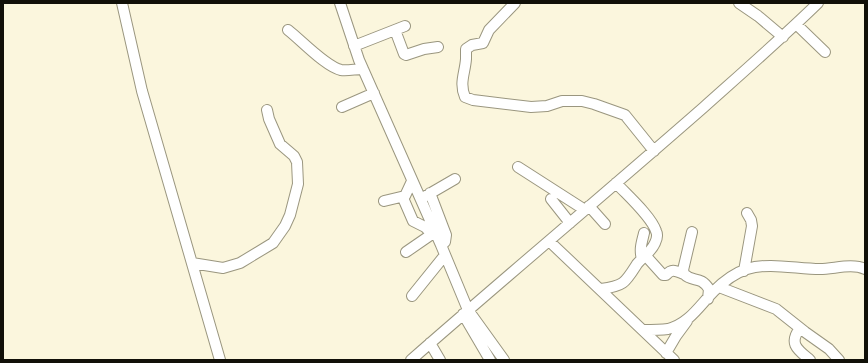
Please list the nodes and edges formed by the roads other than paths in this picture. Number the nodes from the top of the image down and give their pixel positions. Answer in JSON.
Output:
{"nodes":[{"id":1,"x":122,"y":3,"type":"edge"},
{"id":2,"x":340,"y":3,"type":"edge"},
{"id":3,"x":514,"y":3,"type":"edge"},
{"id":4,"x":739,"y":3,"type":"edge"},
{"id":5,"x":818,"y":3,"type":"edge"},
{"id":6,"x":796,"y":24,"type":"junction"},
{"id":7,"x":288,"y":30,"type":"dead end"},
{"id":8,"x":783,"y":37,"type":"junction"},
{"id":9,"x":354,"y":46,"type":"junction"},
{"id":10,"x":438,"y":47,"type":"dead end"},
{"id":11,"x":825,"y":52,"type":"dead end"},
{"id":12,"x":363,"y":69,"type":"junction"},
{"id":13,"x":374,"y":93,"type":"junction"},
{"id":14,"x":342,"y":107,"type":"dead end"},
{"id":15,"x":267,"y":110,"type":"dead end"},
{"id":16,"x":654,"y":151,"type":"junction"},
{"id":17,"x":518,"y":167,"type":"dead end"},
{"id":18,"x":455,"y":179,"type":"dead end"},
{"id":19,"x":412,"y":181,"type":"junction"},
{"id":20,"x":616,"y":183,"type":"junction"},
{"id":21,"x":425,"y":196,"type":"junction"},
{"id":22,"x":403,"y":198,"type":"junction"},
{"id":23,"x":551,"y":199,"type":"dead end"},
{"id":24,"x":384,"y":201,"type":"dead end"},
{"id":25,"x":587,"y":208,"type":"junction"},
{"id":26,"x":747,"y":212,"type":"dead end"},
{"id":27,"x":570,"y":222,"type":"junction"},
{"id":28,"x":605,"y":224,"type":"dead end"},
{"id":29,"x":692,"y":232,"type":"dead end"},
{"id":30,"x":433,"y":233,"type":"junction"},
{"id":31,"x":644,"y":233,"type":"dead end"},
{"id":32,"x":549,"y":241,"type":"junction"},
{"id":33,"x":441,"y":245,"type":"junction"},
{"id":34,"x":406,"y":252,"type":"dead end"},
{"id":35,"x":445,"y":255,"type":"junction"},
{"id":36,"x":643,"y":257,"type":"junction"},
{"id":37,"x":192,"y":263,"type":"junction"},
{"id":38,"x":863,"y":266,"type":"edge"},
{"id":39,"x":744,"y":270,"type":"junction"},
{"id":40,"x":684,"y":274,"type":"junction"},
{"id":41,"x":719,"y":287,"type":"junction"},
{"id":42,"x":601,"y":289,"type":"junction"},
{"id":43,"x":412,"y":296,"type":"dead end"},
{"id":44,"x":708,"y":298,"type":"junction"},
{"id":45,"x":466,"y":312,"type":"junction"},
{"id":46,"x":688,"y":319,"type":"junction"},
{"id":47,"x":800,"y":328,"type":"junction"},
{"id":48,"x":643,"y":330,"type":"junction"},
{"id":49,"x":430,"y":343,"type":"junction"},
{"id":50,"x":670,"y":356,"type":"edge"},
{"id":51,"x":220,"y":360,"type":"edge"},
{"id":52,"x":411,"y":360,"type":"edge"},
{"id":53,"x":440,"y":360,"type":"edge"},
{"id":54,"x":490,"y":360,"type":"edge"},
{"id":55,"x":504,"y":360,"type":"edge"},
{"id":56,"x":810,"y":360,"type":"edge"},
{"id":57,"x":840,"y":360,"type":"edge"}],
"edges":[{"from":1,"to":37,"type":"street"},
{"from":2,"to":9,"type":"street"},
{"from":3,"to":16,"type":"street"},
{"from":4,"to":8,"type":"street"},
{"from":5,"to":6,"type":"street"},
{"from":6,"to":8,"type":"street"},
{"from":6,"to":11,"type":"street"},
{"from":7,"to":12,"type":"street"},
{"from":8,"to":16,"type":"street"},
{"from":9,"to":10,"type":"street"},
{"from":9,"to":12,"type":"street"},
{"from":12,"to":13,"type":"street"},
{"from":13,"to":14,"type":"street"},
{"from":13,"to":19,"type":"street"},
{"from":15,"to":37,"type":"street"},
{"from":16,"to":20,"type":"street"},
{"from":17,"to":25,"type":"street"},
{"from":18,"to":21,"type":"street"},
{"from":19,"to":21,"type":"street"},
{"from":19,"to":22,"type":"street"},
{"from":20,"to":25,"type":"street"},
{"from":20,"to":36,"type":"street"},
{"from":21,"to":30,"type":"street"},
{"from":21,"to":33,"type":"street"},
{"from":22,"to":24,"type":"street"},
{"from":22,"to":30,"type":"street"},
{"from":23,"to":27,"type":"street"},
{"from":25,"to":27,"type":"street"},
{"from":25,"to":28,"type":"street"},
{"from":26,"to":39,"type":"street"},
{"from":27,"to":32,"type":"street"},
{"from":29,"to":40,"type":"street"},
{"from":30,"to":33,"type":"street"},
{"from":30,"to":34,"type":"street"},
{"from":31,"to":36,"type":"street"},
{"from":32,"to":42,"type":"street"},
{"from":32,"to":45,"type":"street"},
{"from":33,"to":35,"type":"street"},
{"from":35,"to":43,"type":"street"},
{"from":35,"to":45,"type":"street"},
{"from":36,"to":40,"type":"street"},
{"from":36,"to":42,"type":"street"},
{"from":37,"to":51,"type":"street"},
{"from":38,"to":39,"type":"street"},
{"from":39,"to":41,"type":"street"},
{"from":40,"to":44,"type":"street"},
{"from":41,"to":44,"type":"street"},
{"from":41,"to":47,"type":"street"},
{"from":42,"to":48,"type":"street"},
{"from":44,"to":46,"type":"street"},
{"from":45,"to":49,"type":"street"},
{"from":45,"to":54,"type":"street"},
{"from":45,"to":55,"type":"street"},
{"from":46,"to":48,"type":"street"},
{"from":46,"to":50,"type":"street"},
{"from":47,"to":56,"type":"street"},
{"from":47,"to":57,"type":"street"},
{"from":48,"to":50,"type":"street"},
{"from":49,"to":52,"type":"street"},
{"from":49,"to":53,"type":"street"}]}
